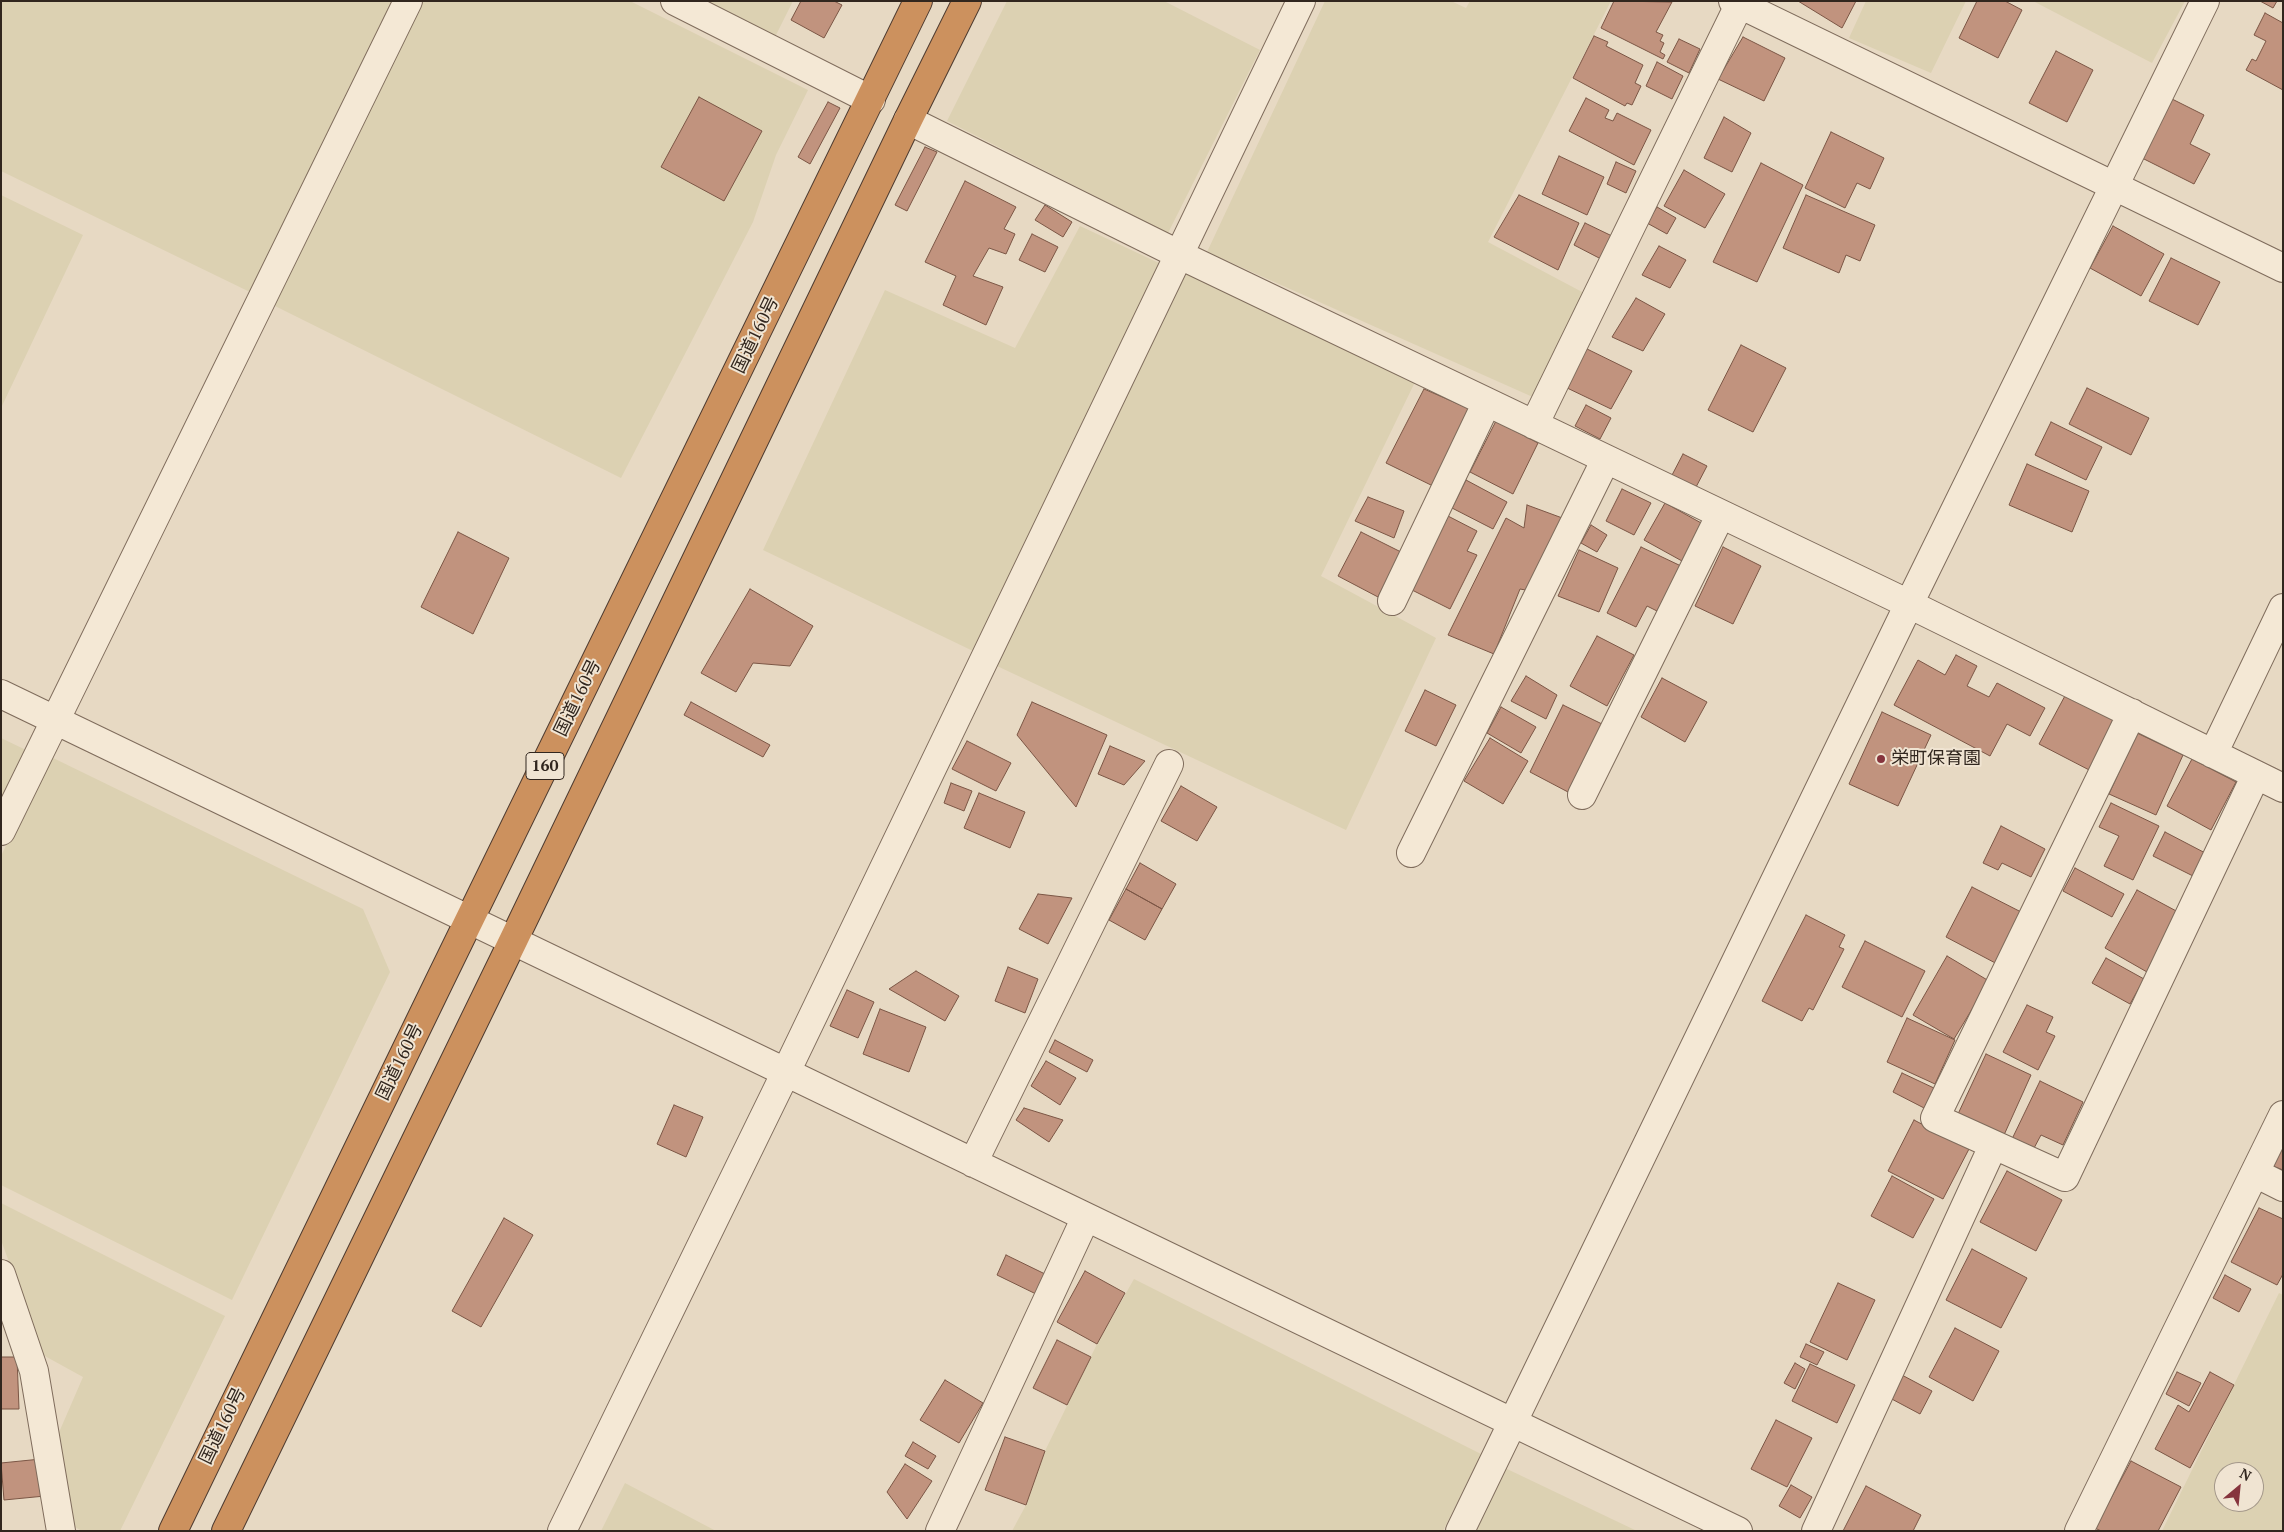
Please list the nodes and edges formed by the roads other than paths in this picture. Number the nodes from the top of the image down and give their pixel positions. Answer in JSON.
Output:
{"nodes":[{"id":1,"x":408,"y":1,"type":"edge"},
{"id":2,"x":675,"y":1,"type":"edge"},
{"id":3,"x":918,"y":1,"type":"edge"},
{"id":4,"x":968,"y":1,"type":"edge"},
{"id":5,"x":1301,"y":1,"type":"edge"},
{"id":6,"x":2206,"y":1,"type":"edge"},
{"id":7,"x":1738,"y":2,"type":"edge"},
{"id":8,"x":871,"y":100,"type":"junction"},
{"id":9,"x":908,"y":120,"type":"junction"},
{"id":10,"x":2116,"y":186,"type":"junction"},
{"id":11,"x":1180,"y":255,"type":"junction"},
{"id":12,"x":2283,"y":268,"type":"edge"},
{"id":13,"x":1487,"y":402,"type":"junction"},
{"id":14,"x":1534,"y":425,"type":"junction"},
{"id":15,"x":1606,"y":459,"type":"junction"},
{"id":16,"x":1721,"y":514,"type":"junction"},
{"id":17,"x":1392,"y":601,"type":"dead end"},
{"id":18,"x":1909,"y":604,"type":"junction"},
{"id":19,"x":2283,"y":608,"type":"edge"},
{"id":20,"x":1,"y":694,"type":"edge"},
{"id":21,"x":2132,"y":713,"type":"junction"},
{"id":22,"x":54,"y":720,"type":"junction"},
{"id":23,"x":2213,"y":754,"type":"junction"},
{"id":24,"x":1169,"y":764,"type":"dead end"},
{"id":25,"x":2256,"y":775,"type":"junction"},
{"id":26,"x":2283,"y":788,"type":"edge"},
{"id":27,"x":1582,"y":794,"type":"dead end"},
{"id":28,"x":1,"y":831,"type":"edge"},
{"id":29,"x":1411,"y":853,"type":"dead end"},
{"id":30,"x":469,"y":921,"type":"junction"},
{"id":31,"x":513,"y":941,"type":"junction"},
{"id":32,"x":786,"y":1072,"type":"junction"},
{"id":33,"x":2283,"y":1115,"type":"edge"},
{"id":34,"x":1993,"y":1146,"type":"junction"},
{"id":35,"x":973,"y":1163,"type":"junction"},
{"id":36,"x":2255,"y":1173,"type":"junction"},
{"id":37,"x":2283,"y":1187,"type":"edge"},
{"id":38,"x":1086,"y":1217,"type":"junction"},
{"id":39,"x":1,"y":1274,"type":"edge"},
{"id":40,"x":1513,"y":1422,"type":"junction"},
{"id":41,"x":61,"y":1531,"type":"edge"},
{"id":42,"x":173,"y":1531,"type":"edge"},
{"id":43,"x":226,"y":1531,"type":"edge"},
{"id":44,"x":562,"y":1531,"type":"edge"},
{"id":45,"x":940,"y":1531,"type":"edge"},
{"id":46,"x":1460,"y":1531,"type":"edge"},
{"id":47,"x":1738,"y":1531,"type":"edge"},
{"id":48,"x":1816,"y":1531,"type":"edge"},
{"id":49,"x":2079,"y":1531,"type":"edge"}],
"edges":[{"from":1,"to":22,"type":"street"},
{"from":2,"to":8,"type":"street"},
{"from":3,"to":8,"type":"highway","name":"国道160号","number":"160"},
{"from":4,"to":9,"type":"highway","number":"160"},
{"from":5,"to":11,"type":"street"},
{"from":6,"to":10,"type":"street"},
{"from":7,"to":10,"type":"street"},
{"from":7,"to":14,"type":"street"},
{"from":8,"to":30,"type":"highway","name":"国道160号","number":"160"},
{"from":9,"to":11,"type":"street"},
{"from":9,"to":31,"type":"highway","number":"160"},
{"from":10,"to":12,"type":"street"},
{"from":10,"to":18,"type":"street"},
{"from":11,"to":13,"type":"street"},
{"from":11,"to":32,"type":"street"},
{"from":13,"to":14,"type":"street"},
{"from":13,"to":17,"type":"street"},
{"from":14,"to":15,"type":"street"},
{"from":15,"to":16,"type":"street"},
{"from":15,"to":29,"type":"street"},
{"from":16,"to":18,"type":"street"},
{"from":16,"to":27,"type":"street"},
{"from":18,"to":21,"type":"street"},
{"from":18,"to":40,"type":"street"},
{"from":19,"to":23,"type":"street"},
{"from":20,"to":22,"type":"street"},
{"from":21,"to":23,"type":"street"},
{"from":21,"to":34,"type":"street"},
{"from":22,"to":28,"type":"street"},
{"from":22,"to":30,"type":"street"},
{"from":23,"to":25,"type":"street"},
{"from":24,"to":35,"type":"street"},
{"from":25,"to":26,"type":"street"},
{"from":25,"to":34,"type":"street"},
{"from":30,"to":31,"type":"street"},
{"from":30,"to":42,"type":"highway","name":"国道160号","number":"160"},
{"from":31,"to":32,"type":"street"},
{"from":31,"to":43,"type":"highway","number":"160"},
{"from":32,"to":35,"type":"street"},
{"from":32,"to":44,"type":"street"},
{"from":33,"to":36,"type":"street"},
{"from":34,"to":48,"type":"street"},
{"from":35,"to":38,"type":"street"},
{"from":36,"to":37,"type":"street"},
{"from":36,"to":49,"type":"street"},
{"from":38,"to":40,"type":"street"},
{"from":38,"to":45,"type":"street"},
{"from":39,"to":41,"type":"street"},
{"from":40,"to":46,"type":"street"},
{"from":40,"to":47,"type":"street"}]}
